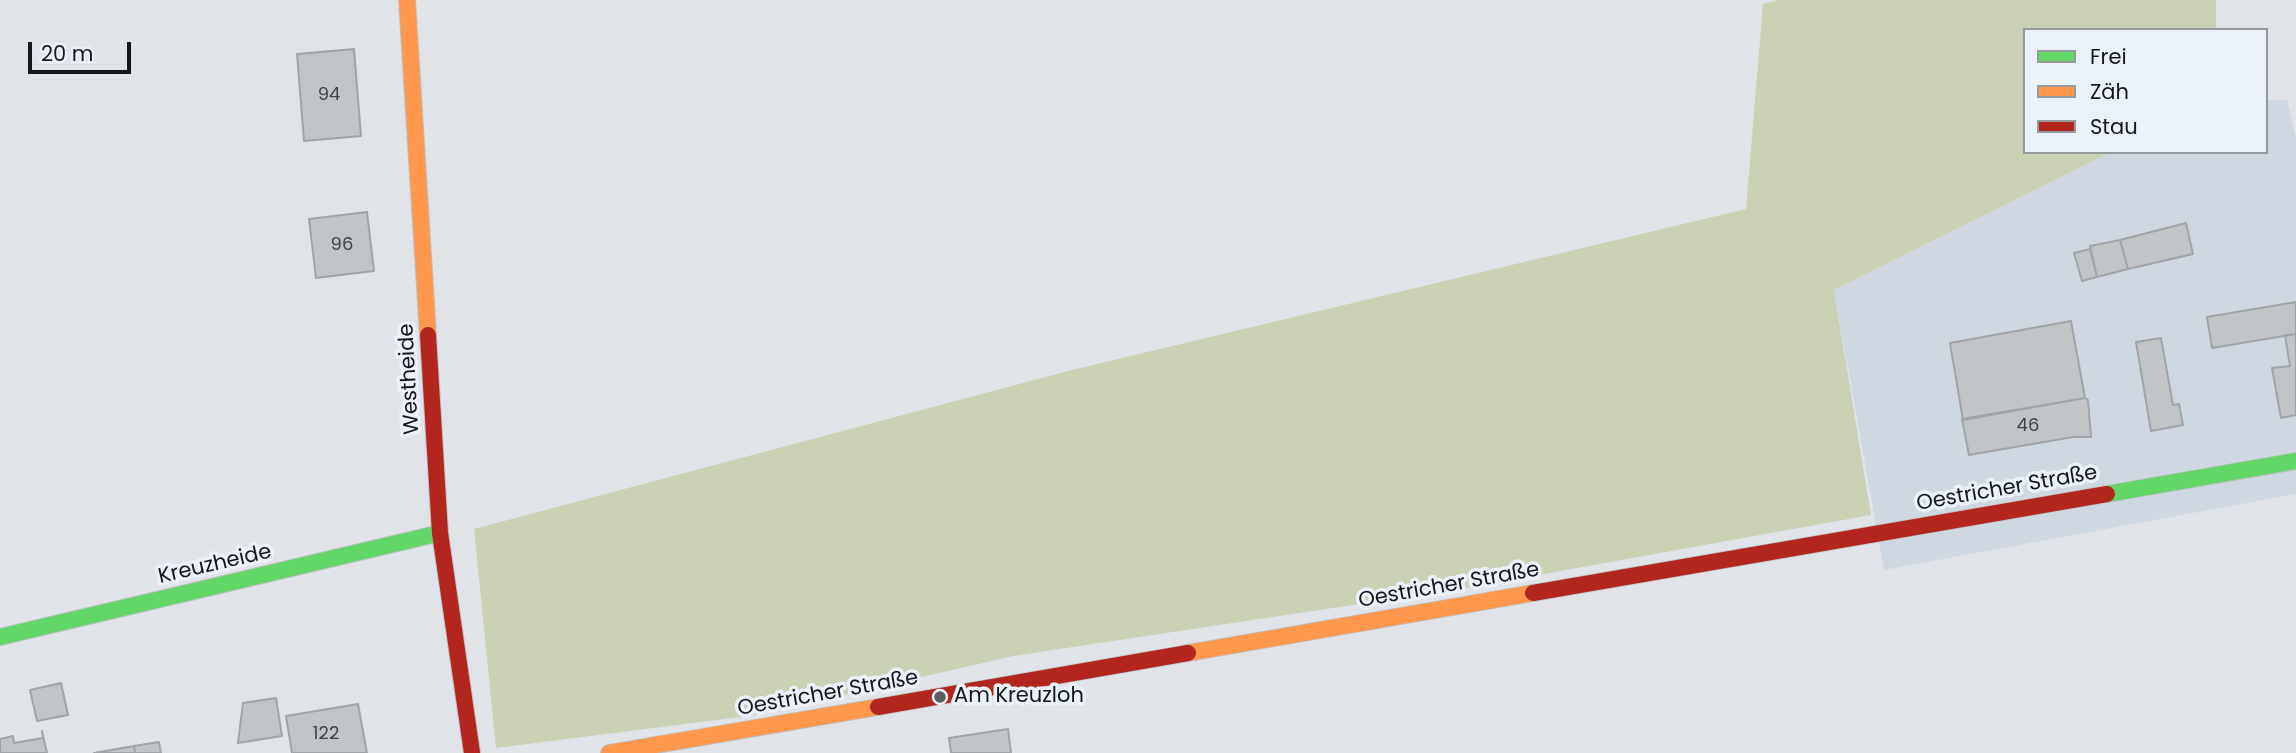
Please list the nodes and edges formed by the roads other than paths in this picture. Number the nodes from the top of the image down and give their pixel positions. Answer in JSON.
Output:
{"nodes":[{"id":1,"x":407,"y":0,"type":"edge"},
{"id":2,"x":2296,"y":461,"type":"edge"},
{"id":3,"x":440,"y":533,"type":"junction"},
{"id":4,"x":0,"y":637,"type":"edge"},
{"id":5,"x":472,"y":753,"type":"edge"},
{"id":6,"x":609,"y":753,"type":"edge"}],
"edges":[{"from":1,"to":3,"type":"street","name":"Westheide"},
{"from":2,"to":6,"type":"street","name":"Oestricher Straße"},
{"from":3,"to":4,"type":"street","name":"Kreuzheide"},
{"from":3,"to":5,"type":"street","name":"Westheide"}]}
